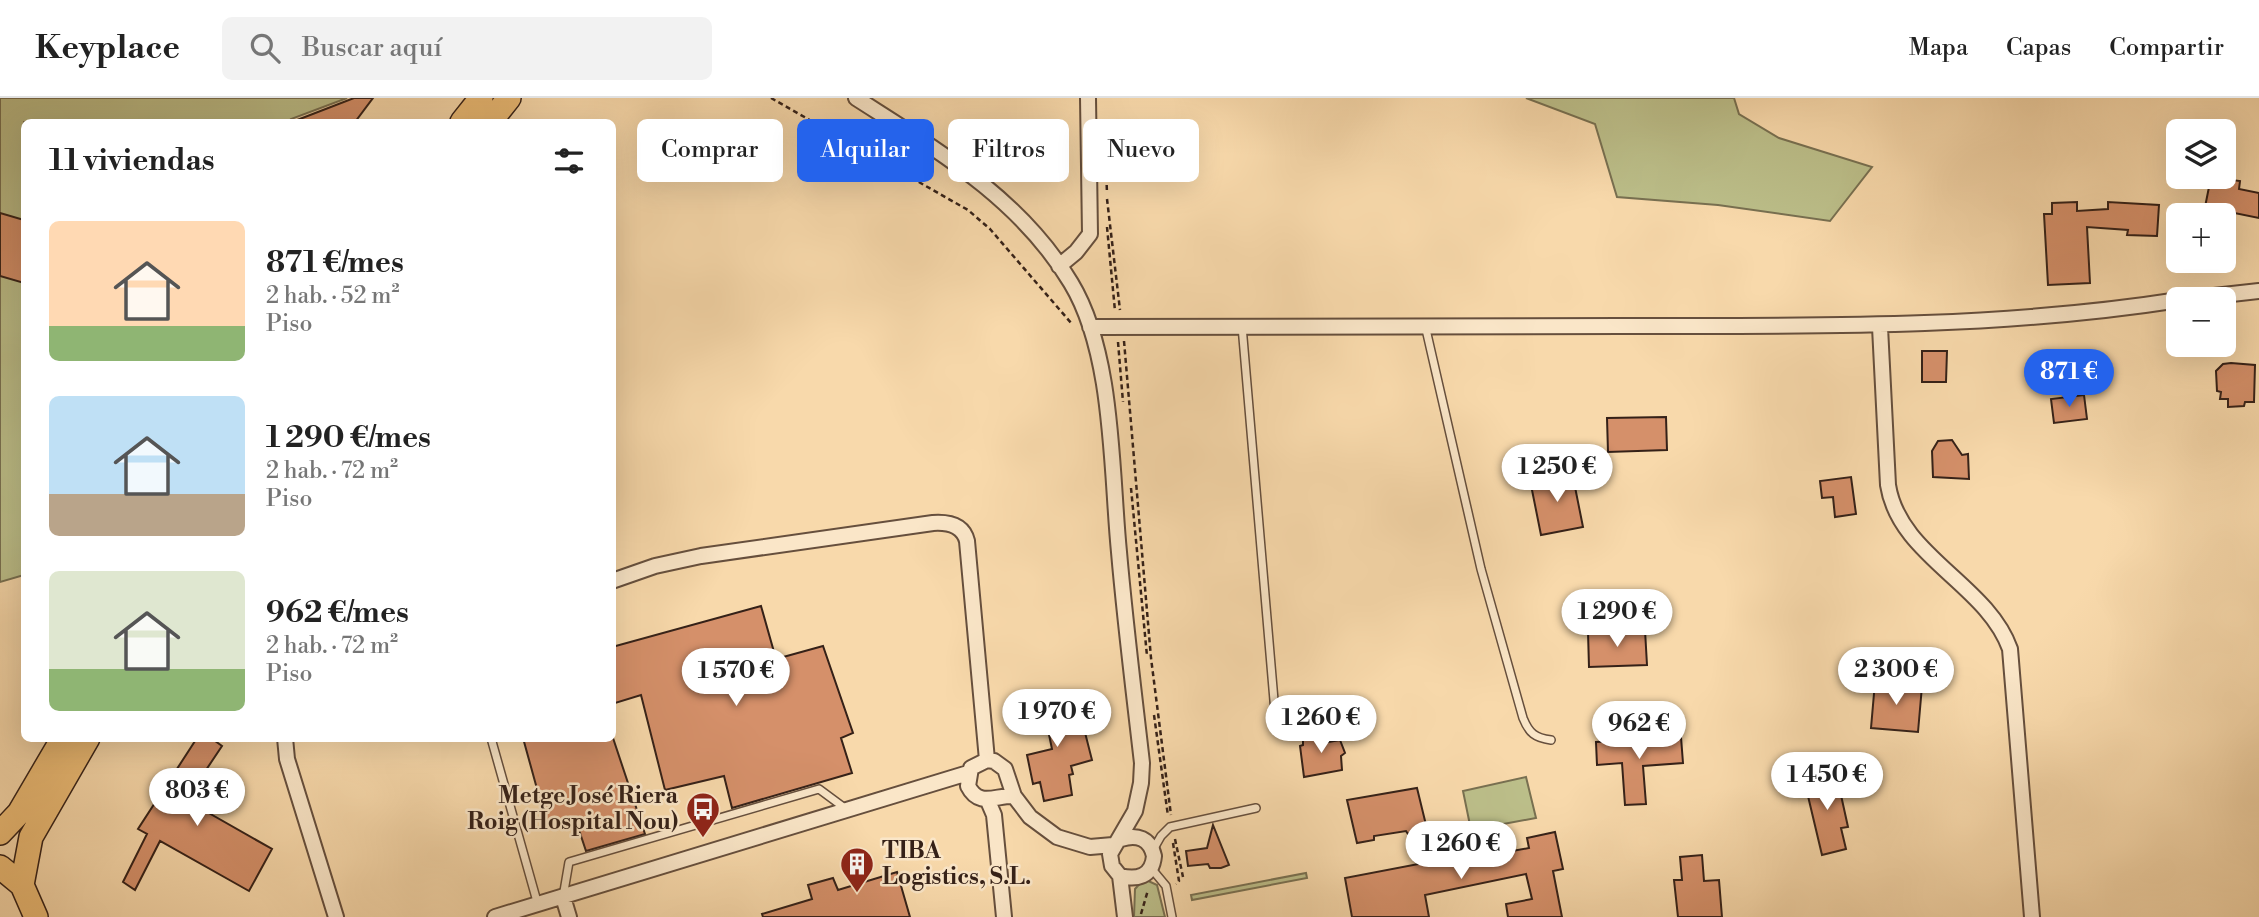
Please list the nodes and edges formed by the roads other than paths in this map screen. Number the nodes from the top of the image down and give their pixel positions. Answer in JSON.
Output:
{"nodes":[{"id":1,"x":481,"y":98,"type":"edge"},
{"id":2,"x":509,"y":98,"type":"edge"},
{"id":3,"x":856,"y":98,"type":"edge"},
{"id":4,"x":1088,"y":98,"type":"edge"},
{"id":5,"x":464,"y":119,"type":"edge"},
{"id":6,"x":492,"y":119,"type":"edge"},
{"id":7,"x":1059,"y":266,"type":"junction"},
{"id":8,"x":2259,"y":291,"type":"edge"},
{"id":9,"x":2236,"y":294,"type":"edge"},
{"id":10,"x":2166,"y":302,"type":"edge"},
{"id":11,"x":1241,"y":324,"type":"junction"},
{"id":12,"x":1425,"y":325,"type":"junction"},
{"id":13,"x":1090,"y":327,"type":"junction"},
{"id":14,"x":1880,"y":327,"type":"junction"},
{"id":15,"x":616,"y":580,"type":"edge"},
{"id":16,"x":1275,"y":712,"type":"dead end"},
{"id":17,"x":1551,"y":740,"type":"dead end"},
{"id":18,"x":61,"y":742,"type":"edge"},
{"id":19,"x":86,"y":742,"type":"edge"},
{"id":20,"x":285,"y":742,"type":"edge"},
{"id":21,"x":492,"y":742,"type":"edge"},
{"id":22,"x":987,"y":760,"type":"junction"},
{"id":23,"x":968,"y":774,"type":"junction"},
{"id":24,"x":947,"y":779,"type":"junction"},
{"id":25,"x":970,"y":790,"type":"junction"},
{"id":26,"x":1002,"y":795,"type":"junction"},
{"id":27,"x":1256,"y":808,"type":"dead end"},
{"id":28,"x":847,"y":810,"type":"junction"},
{"id":29,"x":1135,"y":811,"type":"junction"},
{"id":30,"x":0,"y":833,"type":"edge"},
{"id":31,"x":1138,"y":836,"type":"junction"},
{"id":32,"x":1115,"y":848,"type":"junction"},
{"id":33,"x":1153,"y":851,"type":"junction"},
{"id":34,"x":0,"y":867,"type":"edge"},
{"id":35,"x":1151,"y":868,"type":"junction"},
{"id":36,"x":1127,"y":877,"type":"junction"},
{"id":37,"x":22,"y":885,"type":"junction"},
{"id":38,"x":564,"y":897,"type":"junction"},
{"id":39,"x":538,"y":905,"type":"junction"},
{"id":40,"x":36,"y":917,"type":"edge"},
{"id":41,"x":336,"y":917,"type":"edge"},
{"id":42,"x":495,"y":917,"type":"edge"},
{"id":43,"x":569,"y":917,"type":"edge"},
{"id":44,"x":1004,"y":917,"type":"edge"},
{"id":45,"x":1125,"y":917,"type":"edge"},
{"id":46,"x":1172,"y":917,"type":"edge"},
{"id":47,"x":2032,"y":917,"type":"edge"}],
"edges":[{"from":1,"to":5,"type":"main road"},
{"from":2,"to":6,"type":"main road"},
{"from":3,"to":7,"type":"street"},
{"from":4,"to":7,"type":"street"},
{"from":7,"to":13,"type":"street"},
{"from":8,"to":9,"type":"street"},
{"from":10,"to":14,"type":"street"},
{"from":11,"to":12,"type":"street"},
{"from":11,"to":13,"type":"street"},
{"from":11,"to":16,"type":"lane"},
{"from":12,"to":14,"type":"street"},
{"from":12,"to":17,"type":"lane"},
{"from":13,"to":29,"type":"street"},
{"from":14,"to":47,"type":"street"},
{"from":15,"to":22,"type":"street"},
{"from":18,"to":30,"type":"main road"},
{"from":19,"to":37,"type":"main road"},
{"from":20,"to":41,"type":"street"},
{"from":21,"to":39,"type":"lane"},
{"from":22,"to":23,"type":"street"},
{"from":22,"to":26,"type":"street"},
{"from":23,"to":24,"type":"street"},
{"from":23,"to":25,"type":"street"},
{"from":24,"to":25,"type":"street"},
{"from":24,"to":28,"type":"street"},
{"from":25,"to":26,"type":"street"},
{"from":26,"to":32,"type":"street"},
{"from":26,"to":44,"type":"street"},
{"from":27,"to":33,"type":"lane"},
{"from":28,"to":38,"type":"street"},
{"from":28,"to":38,"type":"lane"},
{"from":29,"to":31,"type":"street"},
{"from":29,"to":32,"type":"street"},
{"from":31,"to":32,"type":"street"},
{"from":31,"to":33,"type":"street"},
{"from":32,"to":36,"type":"street"},
{"from":33,"to":35,"type":"street"},
{"from":34,"to":37,"type":"main road"},
{"from":35,"to":36,"type":"street"},
{"from":35,"to":46,"type":"lane"},
{"from":36,"to":45,"type":"street"},
{"from":37,"to":40,"type":"main road"},
{"from":38,"to":39,"type":"street"},
{"from":38,"to":43,"type":"street"},
{"from":39,"to":42,"type":"street"}]}
